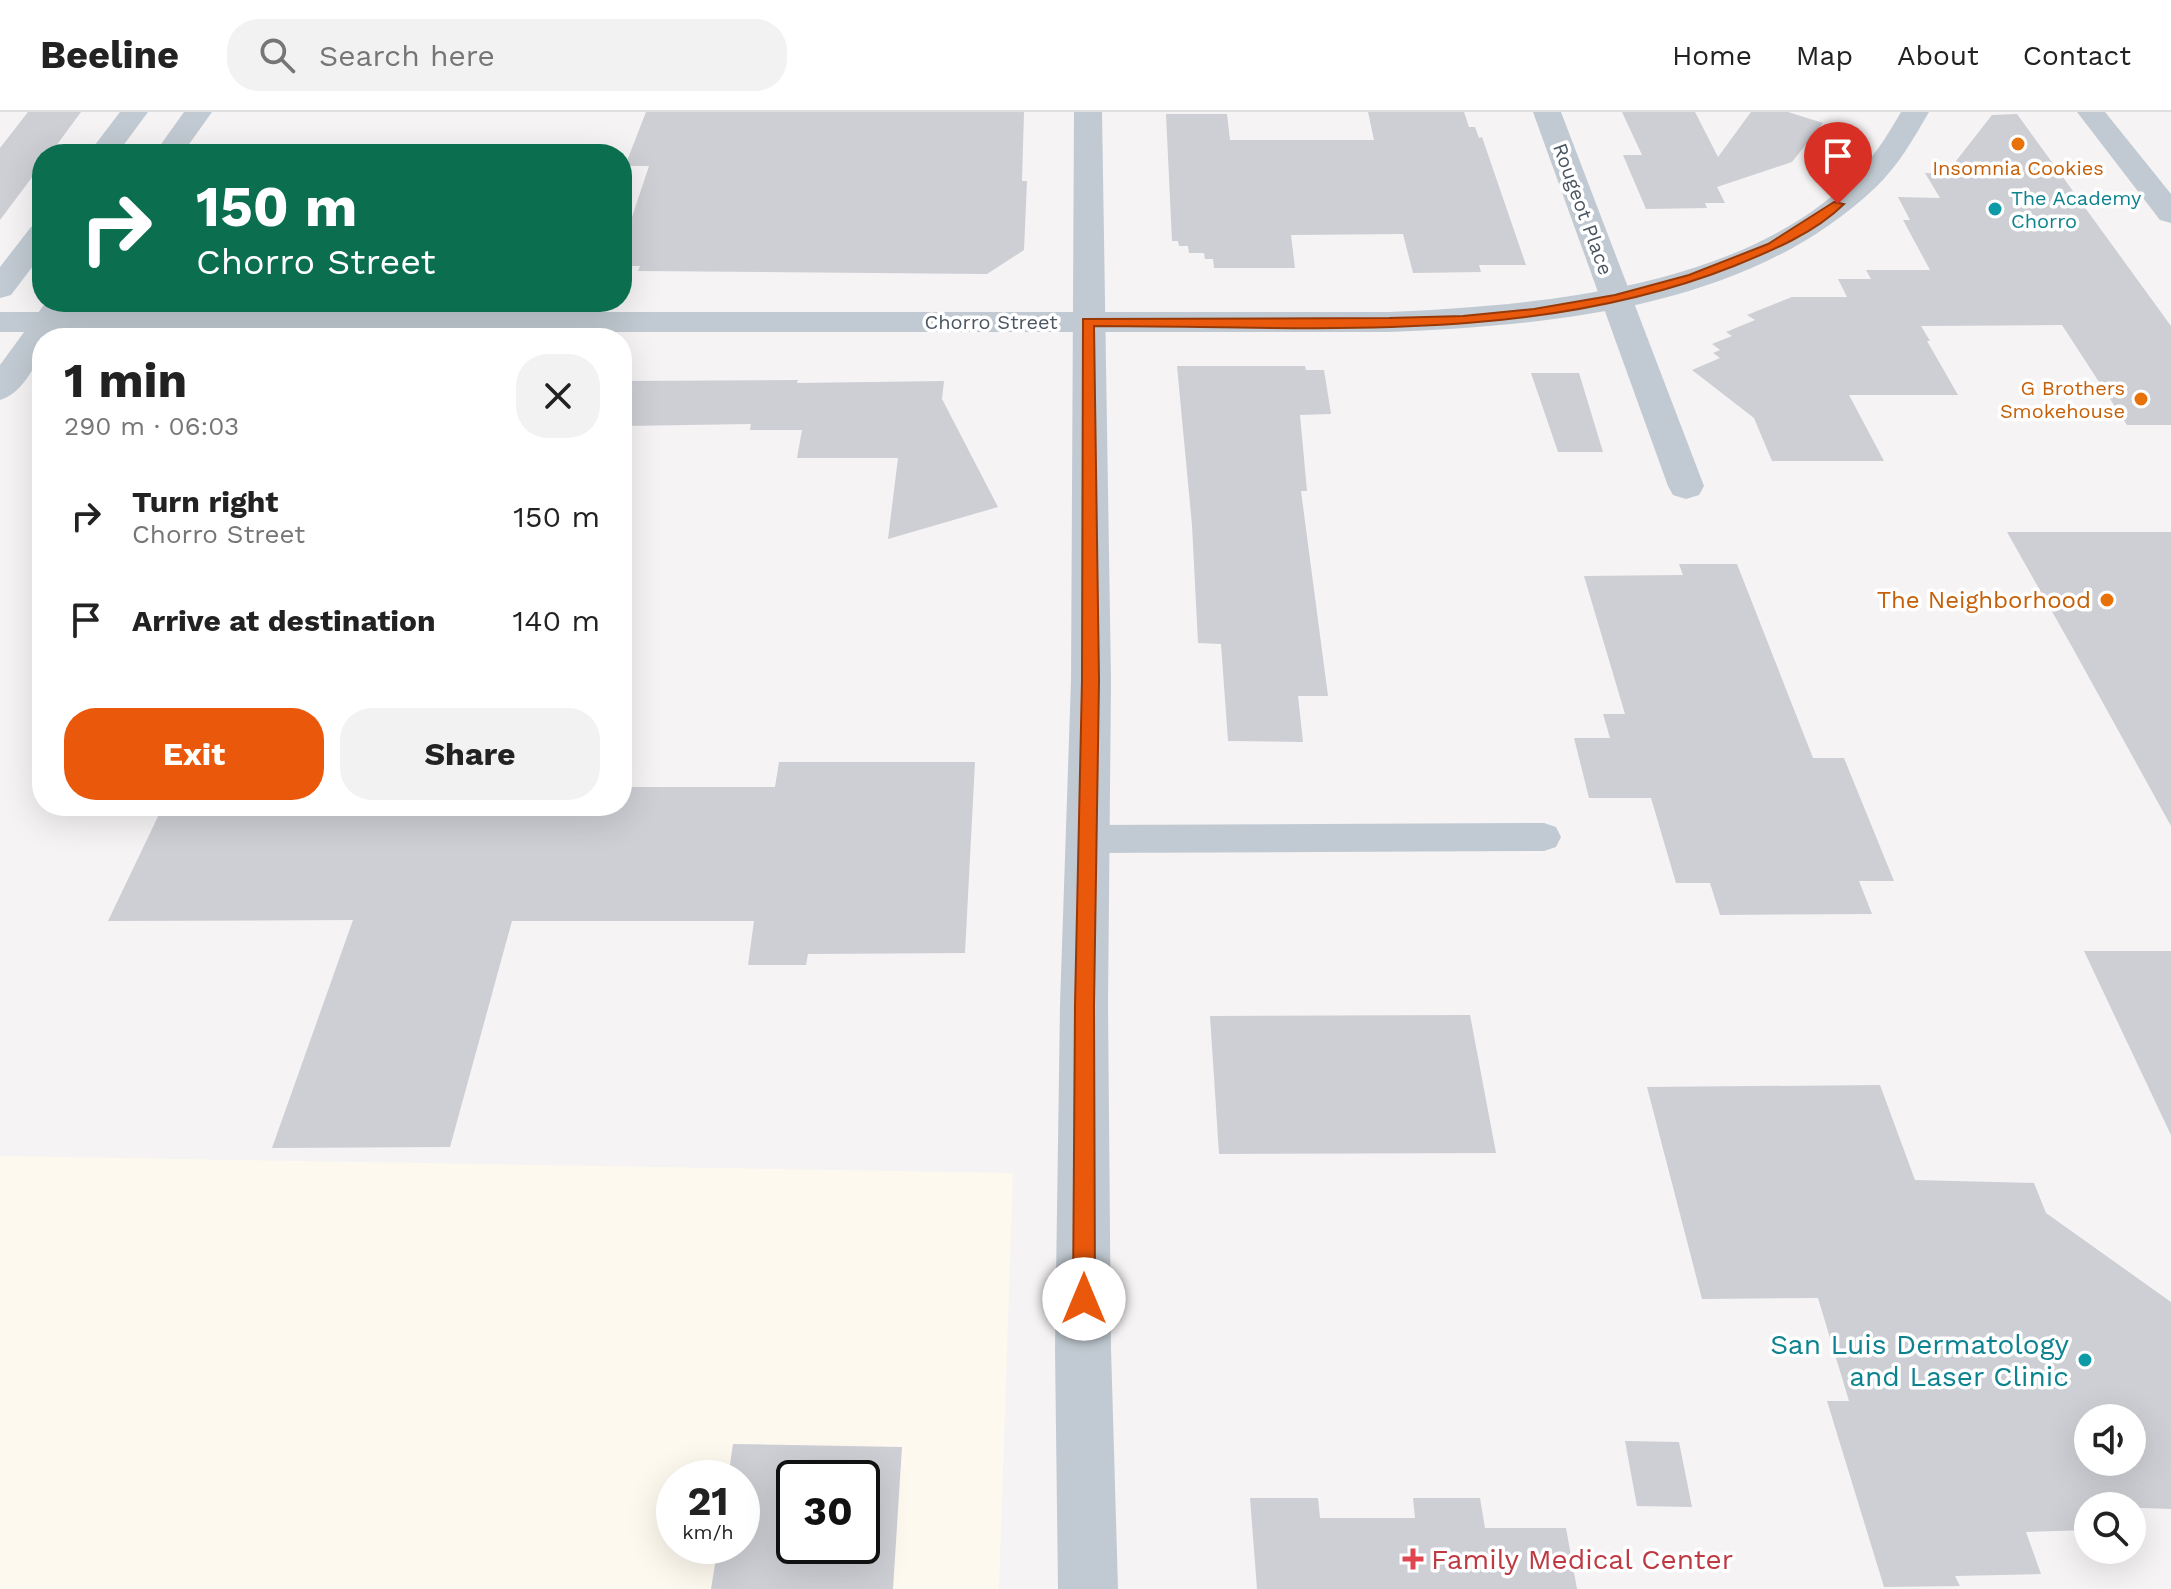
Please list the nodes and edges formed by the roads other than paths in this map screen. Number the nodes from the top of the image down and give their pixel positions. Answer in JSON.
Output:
{"nodes":[{"id":1,"x":134,"y":112,"type":"edge"},
{"id":2,"x":198,"y":112,"type":"edge"},
{"id":3,"x":1088,"y":112,"type":"edge"},
{"id":4,"x":1547,"y":112,"type":"edge"},
{"id":5,"x":1915,"y":112,"type":"edge"},
{"id":6,"x":2091,"y":112,"type":"edge"},
{"id":7,"x":110,"y":144,"type":"edge"},
{"id":8,"x":175,"y":144,"type":"edge"},
{"id":9,"x":2171,"y":214,"type":"edge"},
{"id":10,"x":32,"y":246,"type":"edge"},
{"id":11,"x":0,"y":288,"type":"edge"},
{"id":12,"x":1616,"y":299,"type":"junction"},
{"id":13,"x":55,"y":312,"type":"edge"},
{"id":14,"x":0,"y":322,"type":"edge"},
{"id":15,"x":1088,"y":322,"type":"junction"},
{"id":16,"x":32,"y":344,"type":"edge"},
{"id":17,"x":0,"y":389,"type":"edge"},
{"id":18,"x":1686,"y":486,"type":"dead end"},
{"id":19,"x":1544,"y":837,"type":"dead end"},
{"id":20,"x":1087,"y":839,"type":"junction"},
{"id":21,"x":1088,"y":1589,"type":"edge"}],
"edges":[{"from":1,"to":7,"type":"street"},
{"from":2,"to":8,"type":"street"},
{"from":3,"to":15,"type":"street"},
{"from":4,"to":12,"type":"street","name":"Rougeot Place"},
{"from":5,"to":12,"type":"street","name":"Chorro Street"},
{"from":6,"to":9,"type":"street"},
{"from":10,"to":11,"type":"street"},
{"from":12,"to":15,"type":"street","name":"Chorro Street"},
{"from":12,"to":18,"type":"street","name":"Rougeot Place"},
{"from":13,"to":14,"type":"street","name":"Chorro Street"},
{"from":13,"to":15,"type":"street","name":"Chorro Street"},
{"from":15,"to":20,"type":"street"},
{"from":16,"to":17,"type":"street"},
{"from":19,"to":20,"type":"lane"},
{"from":20,"to":21,"type":"street"}]}
